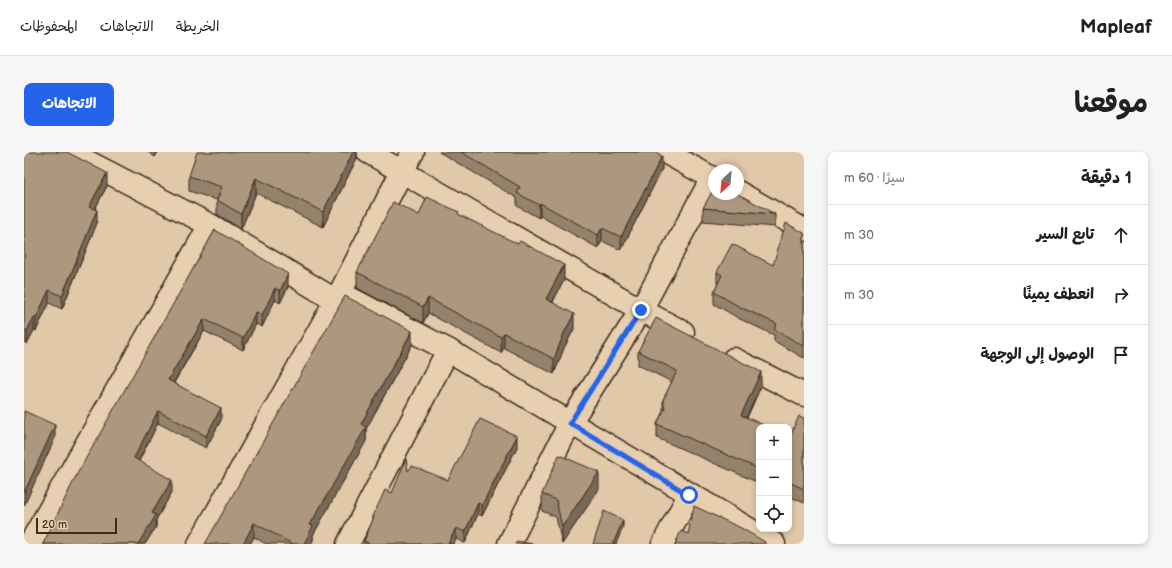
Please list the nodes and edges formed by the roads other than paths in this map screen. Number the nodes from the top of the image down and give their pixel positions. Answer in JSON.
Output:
{"nodes":[{"id":1,"x":69,"y":152,"type":"edge"},
{"id":2,"x":368,"y":152,"type":"edge"},
{"id":3,"x":414,"y":152,"type":"edge"},
{"id":4,"x":665,"y":152,"type":"edge"},
{"id":5,"x":402,"y":171,"type":"junction"},
{"id":6,"x":708,"y":175,"type":"edge"},
{"id":7,"x":708,"y":187,"type":"edge"},
{"id":8,"x":744,"y":195,"type":"edge"},
{"id":9,"x":210,"y":225,"type":"junction"},
{"id":10,"x":804,"y":230,"type":"edge"},
{"id":11,"x":338,"y":297,"type":"junction"},
{"id":12,"x":641,"y":310,"type":"junction"},
{"id":13,"x":698,"y":340,"type":"edge"},
{"id":14,"x":448,"y":350,"type":"junction"},
{"id":15,"x":719,"y":351,"type":"edge"},
{"id":16,"x":804,"y":395,"type":"edge"},
{"id":17,"x":570,"y":423,"type":"junction"},
{"id":18,"x":689,"y":495,"type":"junction"},
{"id":19,"x":30,"y":544,"type":"edge"},
{"id":20,"x":199,"y":544,"type":"edge"},
{"id":21,"x":348,"y":544,"type":"edge"},
{"id":22,"x":509,"y":544,"type":"edge"},
{"id":23,"x":663,"y":544,"type":"edge"},
{"id":24,"x":774,"y":544,"type":"edge"}],
"edges":[{"from":1,"to":9,"type":"street"},
{"from":2,"to":5,"type":"street"},
{"from":3,"to":5,"type":"street"},
{"from":4,"to":6,"type":"street"},
{"from":5,"to":11,"type":"street"},
{"from":5,"to":12,"type":"street"},
{"from":7,"to":12,"type":"street"},
{"from":8,"to":10,"type":"street"},
{"from":9,"to":11,"type":"street"},
{"from":9,"to":19,"type":"street"},
{"from":11,"to":14,"type":"street"},
{"from":11,"to":20,"type":"street"},
{"from":12,"to":13,"type":"street"},
{"from":12,"to":17,"type":"street"},
{"from":14,"to":17,"type":"street"},
{"from":14,"to":21,"type":"street"},
{"from":15,"to":16,"type":"street"},
{"from":17,"to":18,"type":"street"},
{"from":17,"to":22,"type":"street"},
{"from":18,"to":23,"type":"street"},
{"from":18,"to":24,"type":"street"}]}
